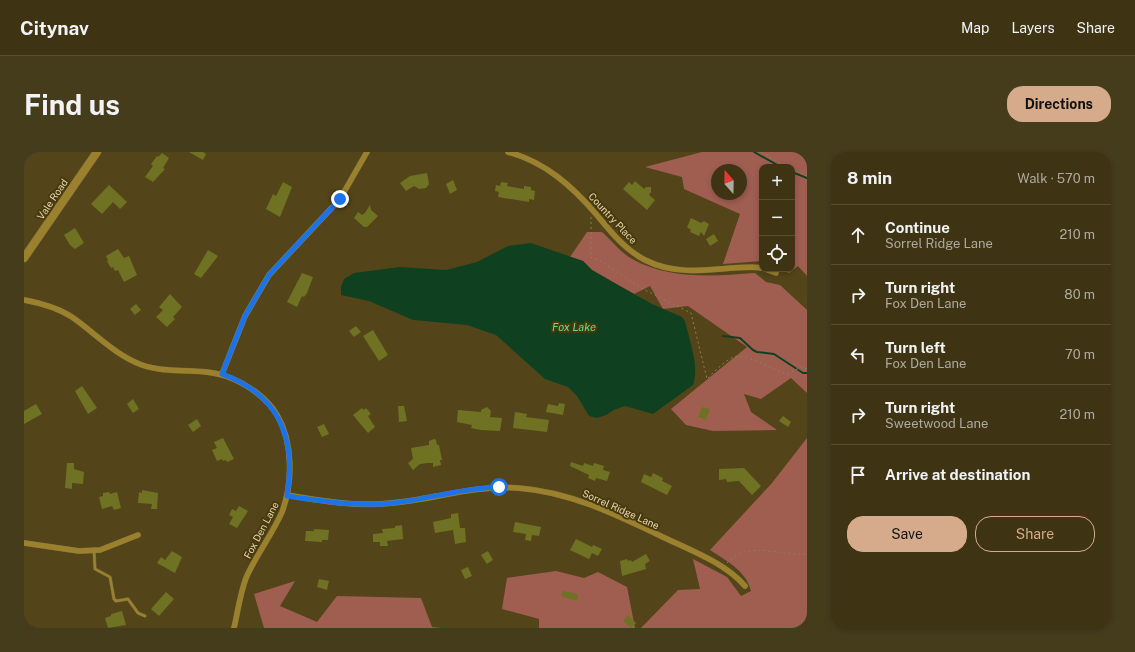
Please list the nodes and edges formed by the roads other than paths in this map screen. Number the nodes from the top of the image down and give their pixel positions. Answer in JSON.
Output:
{"nodes":[{"id":1,"x":97,"y":152,"type":"edge"},
{"id":2,"x":367,"y":152,"type":"edge"},
{"id":3,"x":508,"y":152,"type":"edge"},
{"id":4,"x":24,"y":258,"type":"edge"},
{"id":5,"x":759,"y":268,"type":"edge"},
{"id":6,"x":24,"y":300,"type":"edge"},
{"id":7,"x":222,"y":374,"type":"junction"},
{"id":8,"x":287,"y":496,"type":"junction"},
{"id":9,"x":138,"y":535,"type":"dead end"},
{"id":10,"x":24,"y":543,"type":"edge"},
{"id":11,"x":94,"y":550,"type":"junction"},
{"id":12,"x":745,"y":586,"type":"dead end"},
{"id":13,"x":145,"y":616,"type":"dead end"},
{"id":14,"x":234,"y":628,"type":"edge"}],
"edges":[{"from":1,"to":4,"type":"main road","name":"Vale Road"},
{"from":2,"to":7,"type":"street"},
{"from":3,"to":5,"type":"street","name":"Country Place"},
{"from":6,"to":7,"type":"street","name":"Fox Den Lane"},
{"from":7,"to":8,"type":"street","name":"Fox Den Lane"},
{"from":8,"to":12,"type":"street","name":"Sorrel Ridge Lane"},
{"from":8,"to":14,"type":"street","name":"Fox Den Lane"},
{"from":9,"to":11,"type":"street"},
{"from":10,"to":11,"type":"street"},
{"from":11,"to":13,"type":"lane"}]}
